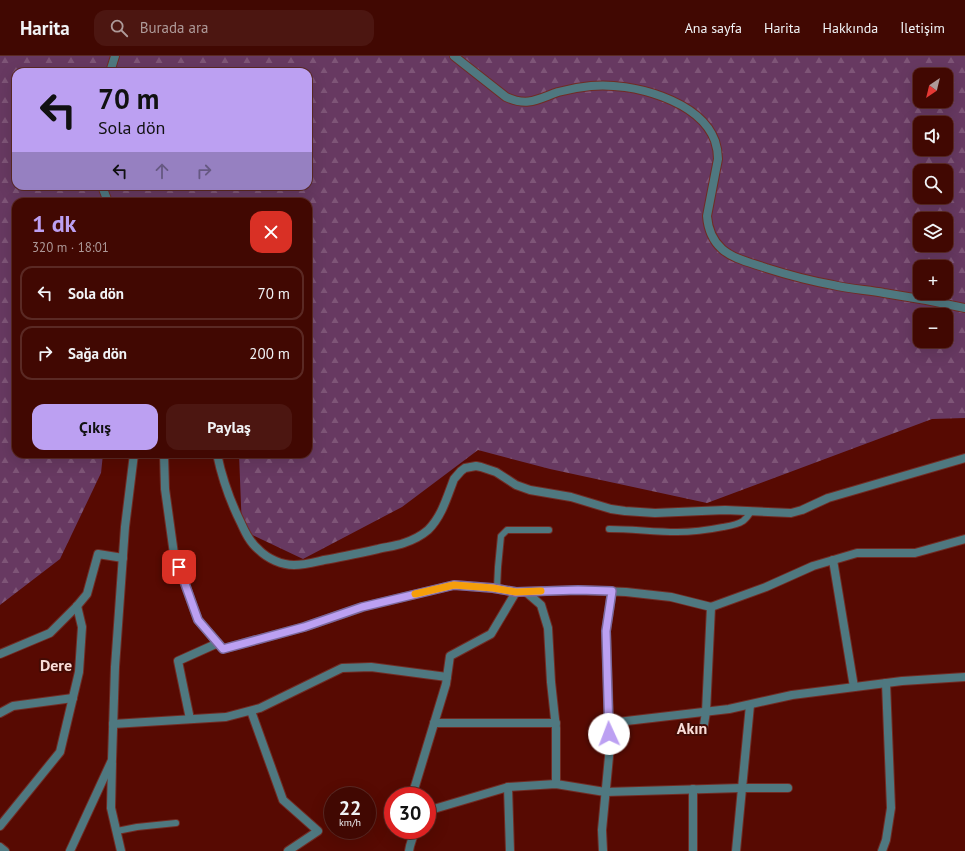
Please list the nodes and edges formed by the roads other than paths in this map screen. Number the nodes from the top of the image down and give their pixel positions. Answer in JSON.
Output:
{"nodes":[{"id":1,"x":115,"y":56,"type":"edge"},
{"id":2,"x":454,"y":56,"type":"edge"},
{"id":3,"x":111,"y":68,"type":"edge"},
{"id":4,"x":965,"y":308,"type":"edge"},
{"id":5,"x":134,"y":458,"type":"edge"},
{"id":6,"x":164,"y":458,"type":"edge"},
{"id":7,"x":218,"y":458,"type":"edge"},
{"id":8,"x":965,"y":458,"type":"edge"},
{"id":9,"x":751,"y":511,"type":"junction"},
{"id":10,"x":609,"y":529,"type":"dead end"},
{"id":11,"x":549,"y":530,"type":"dead end"},
{"id":12,"x":965,"y":539,"type":"edge"},
{"id":13,"x":123,"y":558,"type":"junction"},
{"id":14,"x":833,"y":560,"type":"junction"},
{"id":15,"x":497,"y":588,"type":"junction"},
{"id":16,"x":612,"y":591,"type":"junction"},
{"id":17,"x":516,"y":592,"type":"junction"},
{"id":18,"x":526,"y":592,"type":"junction"},
{"id":19,"x":77,"y":606,"type":"junction"},
{"id":20,"x":711,"y":607,"type":"junction"},
{"id":21,"x":218,"y":643,"type":"junction"},
{"id":22,"x":0,"y":654,"type":"edge"},
{"id":23,"x":447,"y":677,"type":"junction"},
{"id":24,"x":965,"y":677,"type":"edge"},
{"id":25,"x":886,"y":683,"type":"junction"},
{"id":26,"x":854,"y":687,"type":"junction"},
{"id":27,"x":73,"y":698,"type":"junction"},
{"id":28,"x":750,"y":705,"type":"junction"},
{"id":29,"x":251,"y":711,"type":"junction"},
{"id":30,"x":706,"y":712,"type":"junction"},
{"id":31,"x":0,"y":713,"type":"edge"},
{"id":32,"x":190,"y":719,"type":"junction"},
{"id":33,"x":434,"y":723,"type":"junction"},
{"id":34,"x":556,"y":723,"type":"junction"},
{"id":35,"x":609,"y":723,"type":"junction"},
{"id":36,"x":113,"y":724,"type":"junction"},
{"id":37,"x":703,"y":731,"type":"dead end"},
{"id":38,"x":112,"y":760,"type":"junction"},
{"id":39,"x":556,"y":784,"type":"junction"},
{"id":40,"x":415,"y":787,"type":"edge"},
{"id":41,"x":508,"y":787,"type":"junction"},
{"id":42,"x":741,"y":788,"type":"junction"},
{"id":43,"x":788,"y":788,"type":"dead end"},
{"id":44,"x":694,"y":789,"type":"junction"},
{"id":45,"x":605,"y":792,"type":"junction"},
{"id":46,"x":436,"y":808,"type":"edge"},
{"id":47,"x":176,"y":823,"type":"dead end"},
{"id":48,"x":0,"y":826,"type":"edge"},
{"id":49,"x":117,"y":831,"type":"junction"},
{"id":50,"x":412,"y":839,"type":"edge"},
{"id":51,"x":0,"y":847,"type":"edge"},
{"id":52,"x":5,"y":851,"type":"edge"},
{"id":53,"x":70,"y":851,"type":"edge"},
{"id":54,"x":121,"y":851,"type":"edge"},
{"id":55,"x":288,"y":851,"type":"edge"},
{"id":56,"x":409,"y":851,"type":"edge"},
{"id":57,"x":510,"y":851,"type":"edge"},
{"id":58,"x":603,"y":851,"type":"edge"},
{"id":59,"x":693,"y":851,"type":"edge"},
{"id":60,"x":736,"y":851,"type":"edge"},
{"id":61,"x":882,"y":851,"type":"edge"}],
"edges":[{"from":1,"to":3,"type":"street"},
{"from":2,"to":4,"type":"street"},
{"from":5,"to":13,"type":"street"},
{"from":6,"to":21,"type":"street"},
{"from":7,"to":9,"type":"street"},
{"from":8,"to":9,"type":"street"},
{"from":9,"to":10,"type":"lane"},
{"from":11,"to":15,"type":"lane"},
{"from":12,"to":14,"type":"street"},
{"from":13,"to":19,"type":"street"},
{"from":13,"to":36,"type":"street"},
{"from":14,"to":20,"type":"street"},
{"from":14,"to":26,"type":"street"},
{"from":15,"to":17,"type":"street"},
{"from":15,"to":21,"type":"street"},
{"from":16,"to":18,"type":"street"},
{"from":16,"to":20,"type":"street"},
{"from":16,"to":35,"type":"street"},
{"from":17,"to":18,"type":"street"},
{"from":17,"to":23,"type":"street"},
{"from":18,"to":34,"type":"street"},
{"from":19,"to":22,"type":"street"},
{"from":19,"to":27,"type":"street"},
{"from":20,"to":30,"type":"street"},
{"from":21,"to":32,"type":"street"},
{"from":23,"to":29,"type":"street"},
{"from":23,"to":33,"type":"street"},
{"from":24,"to":25,"type":"street"},
{"from":25,"to":26,"type":"street"},
{"from":25,"to":61,"type":"street"},
{"from":26,"to":28,"type":"street"},
{"from":27,"to":31,"type":"street"},
{"from":27,"to":48,"type":"street"},
{"from":28,"to":30,"type":"street"},
{"from":28,"to":42,"type":"street"},
{"from":29,"to":32,"type":"street"},
{"from":29,"to":55,"type":"street"},
{"from":30,"to":35,"type":"street"},
{"from":30,"to":37,"type":"street"},
{"from":32,"to":36,"type":"street"},
{"from":33,"to":34,"type":"street"},
{"from":33,"to":40,"type":"street"},
{"from":34,"to":39,"type":"street"},
{"from":35,"to":45,"type":"street"},
{"from":36,"to":38,"type":"street"},
{"from":38,"to":49,"type":"street"},
{"from":38,"to":53,"type":"street"},
{"from":39,"to":41,"type":"street"},
{"from":39,"to":45,"type":"street"},
{"from":41,"to":46,"type":"street"},
{"from":41,"to":57,"type":"street"},
{"from":42,"to":43,"type":"street"},
{"from":42,"to":44,"type":"street"},
{"from":42,"to":60,"type":"street"},
{"from":44,"to":45,"type":"street"},
{"from":44,"to":59,"type":"street"},
{"from":45,"to":58,"type":"street"},
{"from":47,"to":49,"type":"lane"},
{"from":49,"to":54,"type":"street"},
{"from":50,"to":56,"type":"street"},
{"from":51,"to":52,"type":"street"}]}
